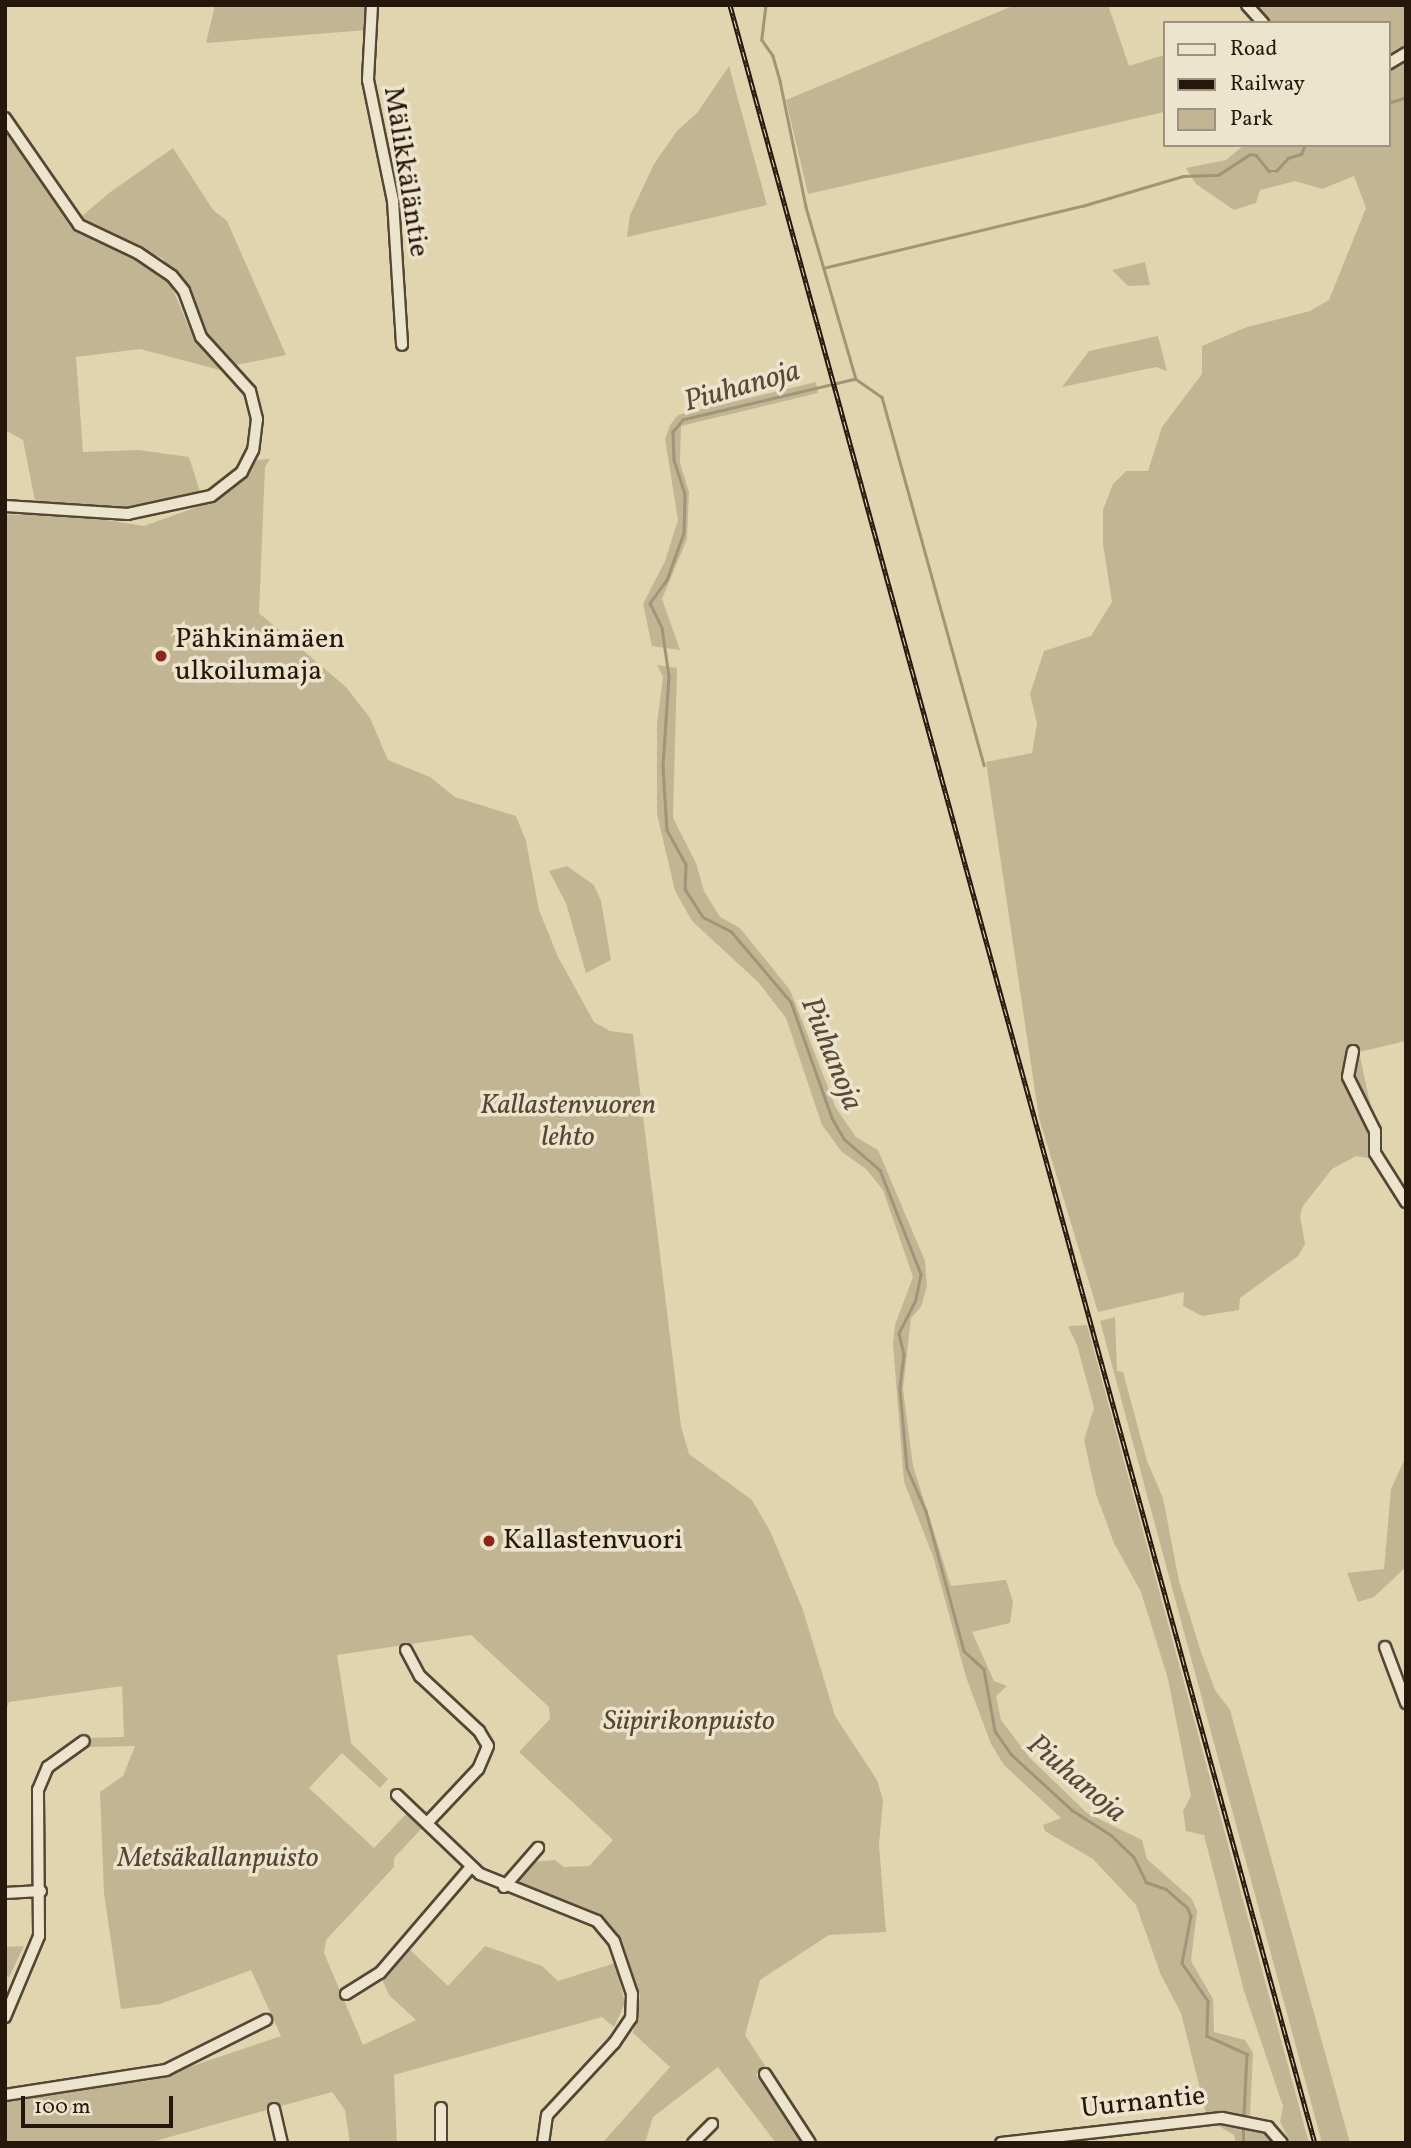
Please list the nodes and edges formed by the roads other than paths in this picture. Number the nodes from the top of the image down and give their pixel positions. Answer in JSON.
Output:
{"nodes":[{"id":1,"x":372,"y":5,"type":"edge"},
{"id":2,"x":1247,"y":5,"type":"edge"},
{"id":3,"x":1262,"y":21,"type":"edge"},
{"id":4,"x":1406,"y":53,"type":"edge"},
{"id":5,"x":1390,"y":63,"type":"edge"},
{"id":6,"x":5,"y":118,"type":"edge"},
{"id":7,"x":402,"y":345,"type":"dead end"},
{"id":8,"x":5,"y":506,"type":"edge"},
{"id":9,"x":1353,"y":1051,"type":"dead end"},
{"id":10,"x":1406,"y":1202,"type":"edge"},
{"id":11,"x":1385,"y":1647,"type":"dead end"},
{"id":12,"x":405,"y":1650,"type":"dead end"},
{"id":13,"x":1406,"y":1703,"type":"edge"},
{"id":14,"x":84,"y":1741,"type":"dead end"},
{"id":15,"x":397,"y":1794,"type":"dead end"},
{"id":16,"x":428,"y":1822,"type":"junction"},
{"id":17,"x":538,"y":1849,"type":"dead end"},
{"id":18,"x":471,"y":1867,"type":"junction"},
{"id":19,"x":504,"y":1887,"type":"junction"},
{"id":20,"x":41,"y":1891,"type":"junction"},
{"id":21,"x":5,"y":1893,"type":"edge"},
{"id":22,"x":346,"y":1994,"type":"dead end"},
{"id":23,"x":5,"y":2017,"type":"edge"},
{"id":24,"x":267,"y":2020,"type":"dead end"},
{"id":25,"x":765,"y":2074,"type":"dead end"},
{"id":26,"x":5,"y":2095,"type":"edge"},
{"id":27,"x":441,"y":2108,"type":"dead end"},
{"id":28,"x":275,"y":2109,"type":"dead end"},
{"id":29,"x":712,"y":2124,"type":"dead end"},
{"id":30,"x":282,"y":2143,"type":"edge"},
{"id":31,"x":441,"y":2143,"type":"edge"},
{"id":32,"x":543,"y":2143,"type":"edge"},
{"id":33,"x":692,"y":2143,"type":"edge"},
{"id":34,"x":810,"y":2143,"type":"edge"},
{"id":35,"x":1001,"y":2143,"type":"edge"},
{"id":36,"x":1282,"y":2143,"type":"edge"}],
"edges":[{"from":1,"to":7,"type":"street","name":"Mälikkäläntie"},
{"from":2,"to":3,"type":"street"},
{"from":4,"to":5,"type":"street"},
{"from":6,"to":8,"type":"street"},
{"from":9,"to":10,"type":"street"},
{"from":11,"to":13,"type":"street"},
{"from":12,"to":16,"type":"street"},
{"from":14,"to":20,"type":"street"},
{"from":15,"to":16,"type":"street"},
{"from":16,"to":18,"type":"street"},
{"from":17,"to":19,"type":"street"},
{"from":18,"to":19,"type":"street"},
{"from":18,"to":22,"type":"street"},
{"from":19,"to":32,"type":"street"},
{"from":20,"to":21,"type":"street"},
{"from":20,"to":23,"type":"street"},
{"from":24,"to":26,"type":"street"},
{"from":25,"to":34,"type":"street"},
{"from":27,"to":31,"type":"street"},
{"from":28,"to":30,"type":"street"},
{"from":29,"to":33,"type":"street"},
{"from":35,"to":36,"type":"street","name":"Uurnantie"}]}
